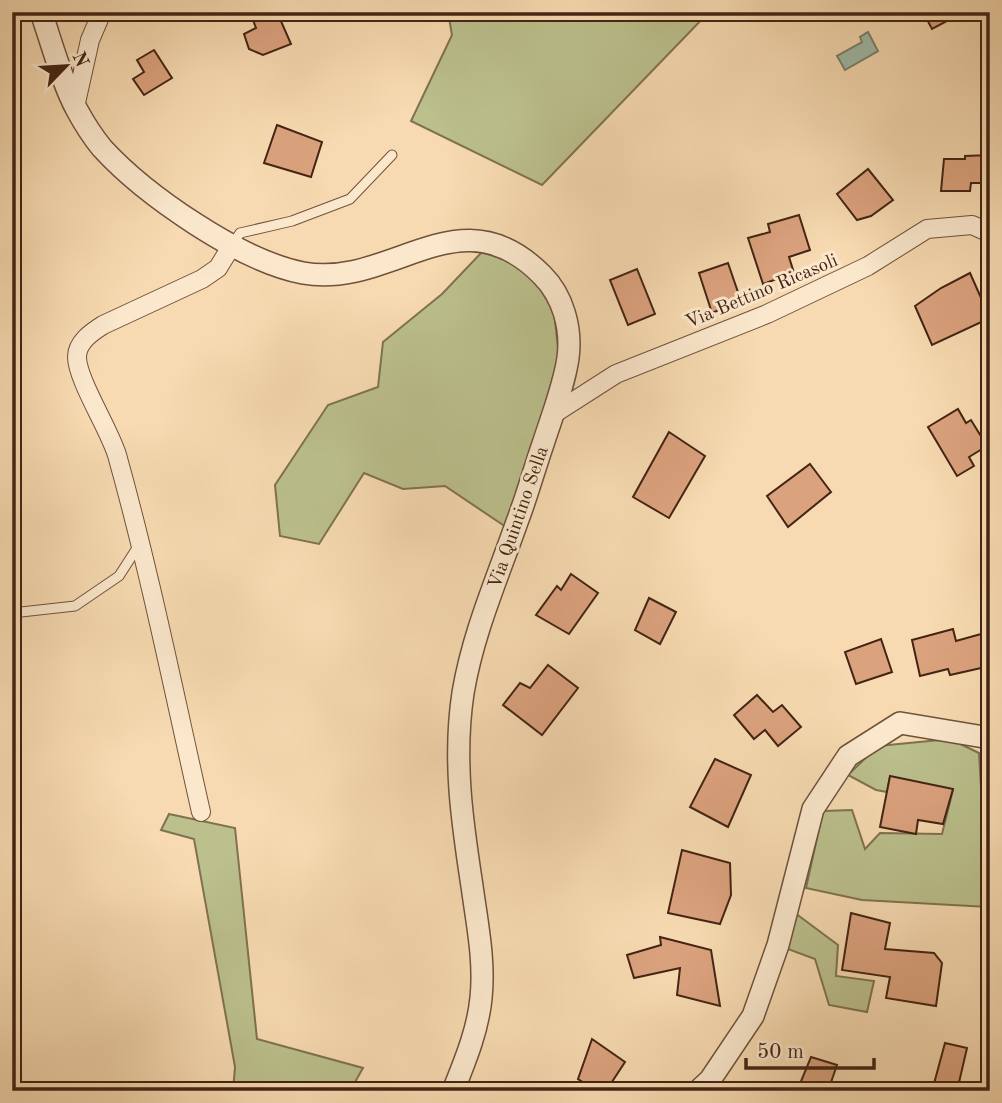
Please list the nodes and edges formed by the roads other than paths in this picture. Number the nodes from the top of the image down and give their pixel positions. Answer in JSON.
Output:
{"nodes":[{"id":1,"x":41,"y":12,"type":"edge"},
{"id":2,"x":98,"y":17,"type":"edge"},
{"id":3,"x":75,"y":107,"type":"junction"},
{"id":4,"x":392,"y":155,"type":"dead end"},
{"id":5,"x":990,"y":233,"type":"edge"},
{"id":6,"x":232,"y":245,"type":"junction"},
{"id":7,"x":552,"y":415,"type":"junction"},
{"id":8,"x":140,"y":544,"type":"junction"},
{"id":9,"x":12,"y":613,"type":"edge"},
{"id":10,"x":990,"y":738,"type":"edge"},
{"id":11,"x":201,"y":812,"type":"dead end"},
{"id":12,"x":453,"y":1091,"type":"edge"},
{"id":13,"x":698,"y":1091,"type":"edge"}],
"edges":[{"from":1,"to":3,"type":"street","name":"Via Quintino Sella"},
{"from":2,"to":3,"type":"street"},
{"from":3,"to":6,"type":"street","name":"Via Quintino Sella"},
{"from":4,"to":6,"type":"lane"},
{"from":5,"to":7,"type":"street","name":"Via Bettino Ricasoli"},
{"from":6,"to":7,"type":"street","name":"Via Quintino Sella"},
{"from":6,"to":8,"type":"street"},
{"from":7,"to":12,"type":"street","name":"Via Quintino Sella"},
{"from":8,"to":9,"type":"lane"},
{"from":8,"to":11,"type":"street"},
{"from":10,"to":13,"type":"street"}]}
